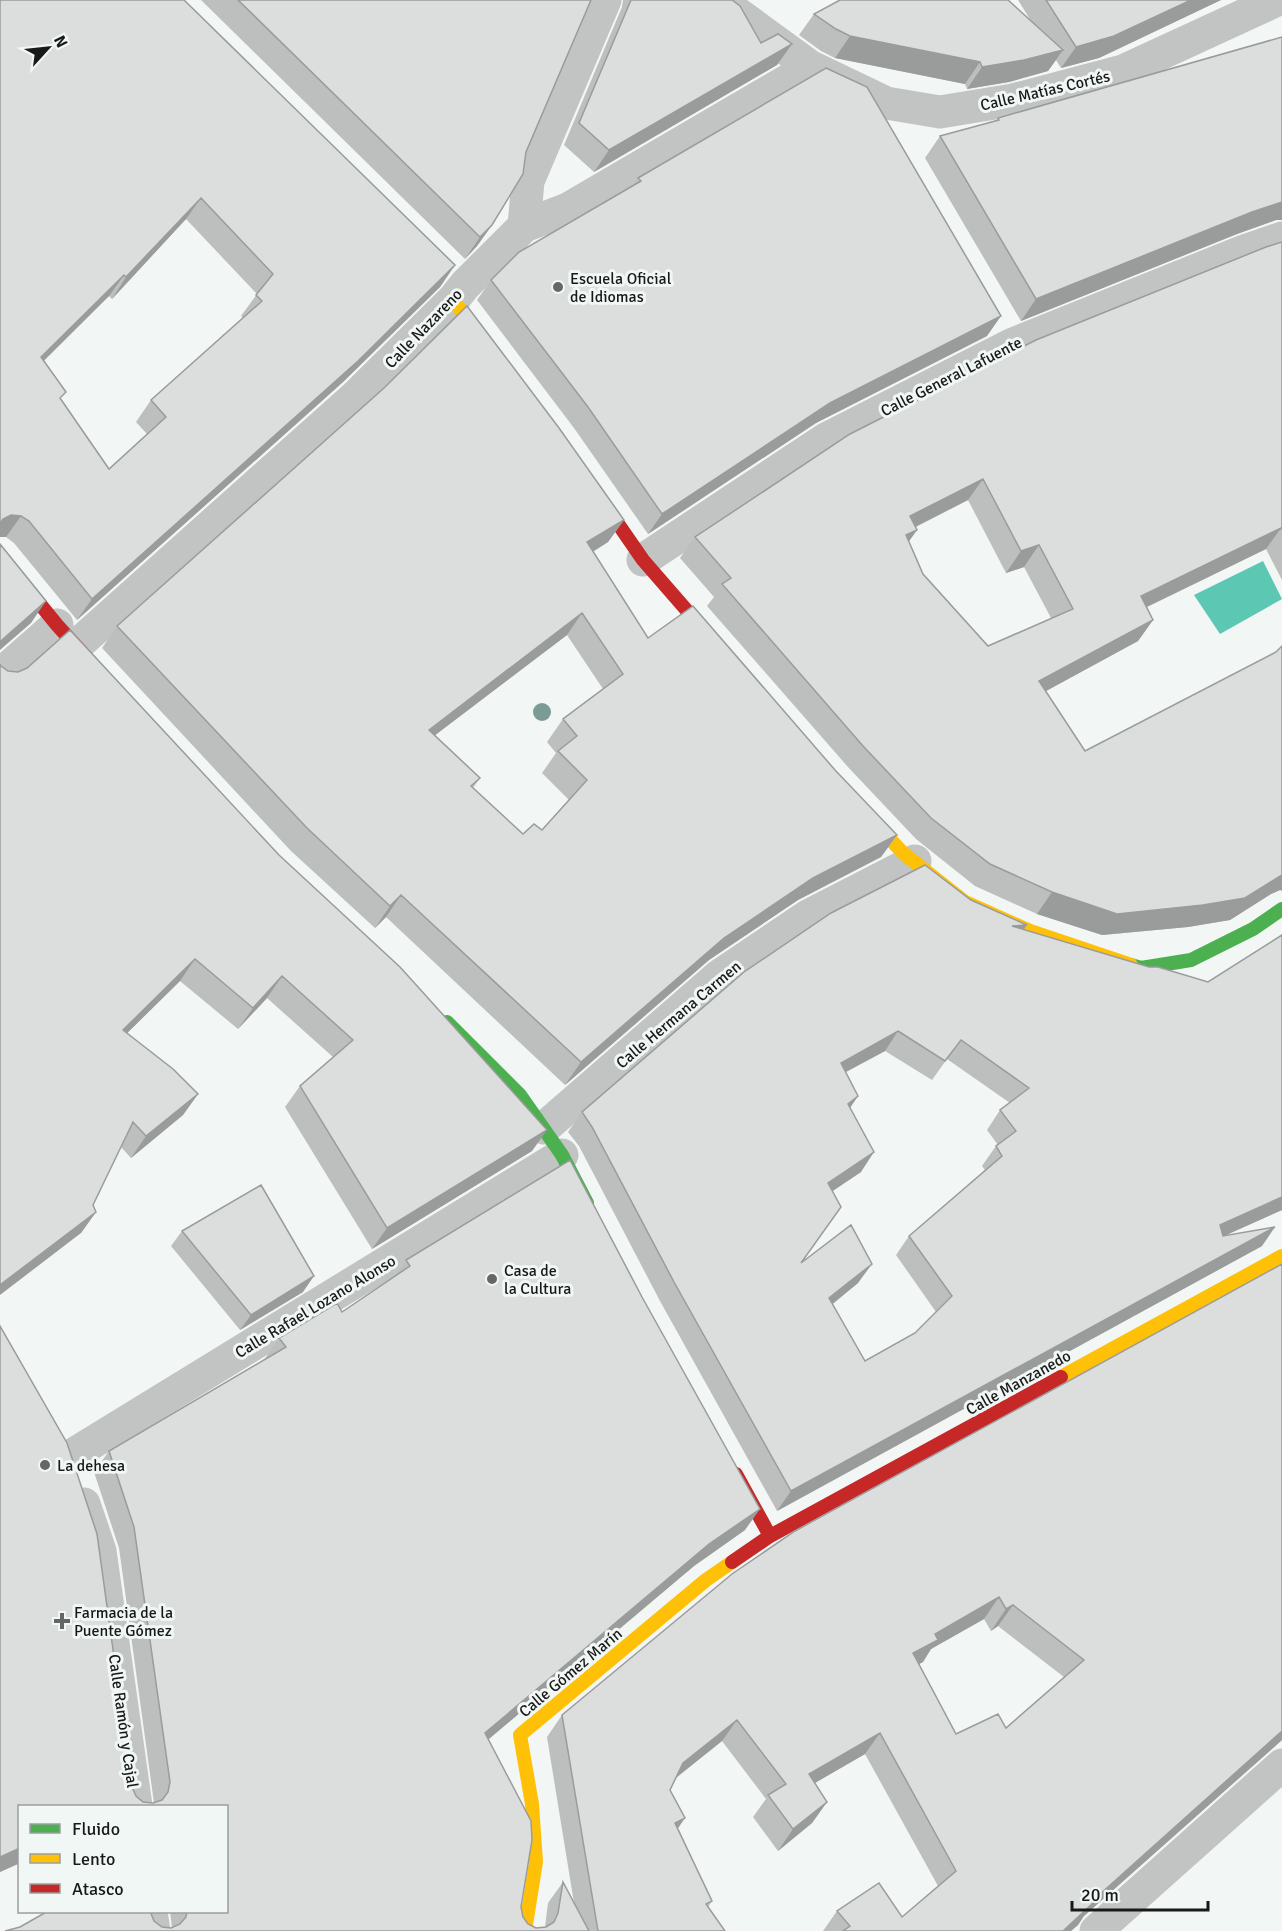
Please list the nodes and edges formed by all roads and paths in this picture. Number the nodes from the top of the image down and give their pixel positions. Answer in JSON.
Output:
{"nodes":[{"id":1,"x":605,"y":0,"type":"edge"},
{"id":2,"x":719,"y":0,"type":"edge"},
{"id":3,"x":1277,"y":0,"type":"edge"},
{"id":4,"x":1282,"y":8,"type":"edge"},
{"id":5,"x":811,"y":68,"type":"junction"},
{"id":6,"x":866,"y":94,"type":"junction"},
{"id":7,"x":890,"y":134,"type":"edge"},
{"id":8,"x":524,"y":226,"type":"junction"},
{"id":9,"x":1282,"y":238,"type":"edge"},
{"id":10,"x":456,"y":284,"type":"junction"},
{"id":11,"x":996,"y":314,"type":"edge"},
{"id":12,"x":1013,"y":344,"type":"junction"},
{"id":13,"x":495,"y":354,"type":"edge"},
{"id":14,"x":586,"y":478,"type":"edge"},
{"id":15,"x":0,"y":555,"type":"edge"},
{"id":16,"x":643,"y":560,"type":"junction"},
{"id":17,"x":66,"y":636,"type":"junction"},
{"id":18,"x":728,"y":658,"type":"edge"},
{"id":19,"x":0,"y":675,"type":"edge"},
{"id":20,"x":108,"y":682,"type":"edge"},
{"id":21,"x":849,"y":796,"type":"edge"},
{"id":22,"x":915,"y":861,"type":"junction"},
{"id":23,"x":1282,"y":909,"type":"edge"},
{"id":24,"x":437,"y":1012,"type":"edge"},
{"id":25,"x":544,"y":1128,"type":"junction"},
{"id":26,"x":562,"y":1155,"type":"junction"},
{"id":27,"x":594,"y":1217,"type":"edge"},
{"id":28,"x":1282,"y":1256,"type":"edge"},
{"id":29,"x":52,"y":1427,"type":"edge"},
{"id":30,"x":69,"y":1457,"type":"junction"},
{"id":31,"x":730,"y":1464,"type":"edge"},
{"id":32,"x":770,"y":1536,"type":"junction"},
{"id":33,"x":1282,"y":1765,"type":"edge"},
{"id":34,"x":136,"y":1805,"type":"edge"},
{"id":35,"x":151,"y":1913,"type":"edge"},
{"id":36,"x":154,"y":1931,"type":"edge"},
{"id":37,"x":525,"y":1931,"type":"edge"},
{"id":38,"x":1096,"y":1931,"type":"edge"}],
"edges":[{"from":1,"to":8,"type":"street"},
{"from":2,"to":5,"type":"street","name":"Calle Matías Cortés"},
{"from":3,"to":4,"type":"street"},
{"from":3,"to":6,"type":"street","name":"Calle Matías Cortés"},
{"from":5,"to":6,"type":"street","name":"Calle Matías Cortés"},
{"from":5,"to":8,"type":"street","name":"Calle Nazareno"},
{"from":6,"to":7,"type":"street"},
{"from":8,"to":10,"type":"street","name":"Calle Nazareno"},
{"from":9,"to":12,"type":"street","name":"Calle General Lafuente"},
{"from":10,"to":13,"type":"street"},
{"from":10,"to":17,"type":"street","name":"Calle Nazareno"},
{"from":11,"to":12,"type":"street"},
{"from":12,"to":16,"type":"street","name":"Calle General Lafuente"},
{"from":14,"to":16,"type":"street"},
{"from":15,"to":17,"type":"street"},
{"from":16,"to":18,"type":"street"},
{"from":17,"to":19,"type":"street","name":"Calle Nazareno"},
{"from":17,"to":20,"type":"street"},
{"from":21,"to":22,"type":"street"},
{"from":22,"to":23,"type":"street"},
{"from":22,"to":25,"type":"street","name":"Calle Hermana Carmen"},
{"from":24,"to":25,"type":"street"},
{"from":25,"to":26,"type":"street"},
{"from":26,"to":27,"type":"street"},
{"from":26,"to":30,"type":"street","name":"Calle Rafael Lozano Alonso"},
{"from":28,"to":32,"type":"street","name":"Calle Manzanedo"},
{"from":29,"to":30,"type":"street","name":"Calle Ramón y Cajal"},
{"from":30,"to":34,"type":"street","name":"Calle Ramón y Cajal"},
{"from":31,"to":32,"type":"street"},
{"from":32,"to":37,"type":"street","name":"Calle Gómez Marín"},
{"from":33,"to":38,"type":"street"},
{"from":35,"to":36,"type":"street"}]}
